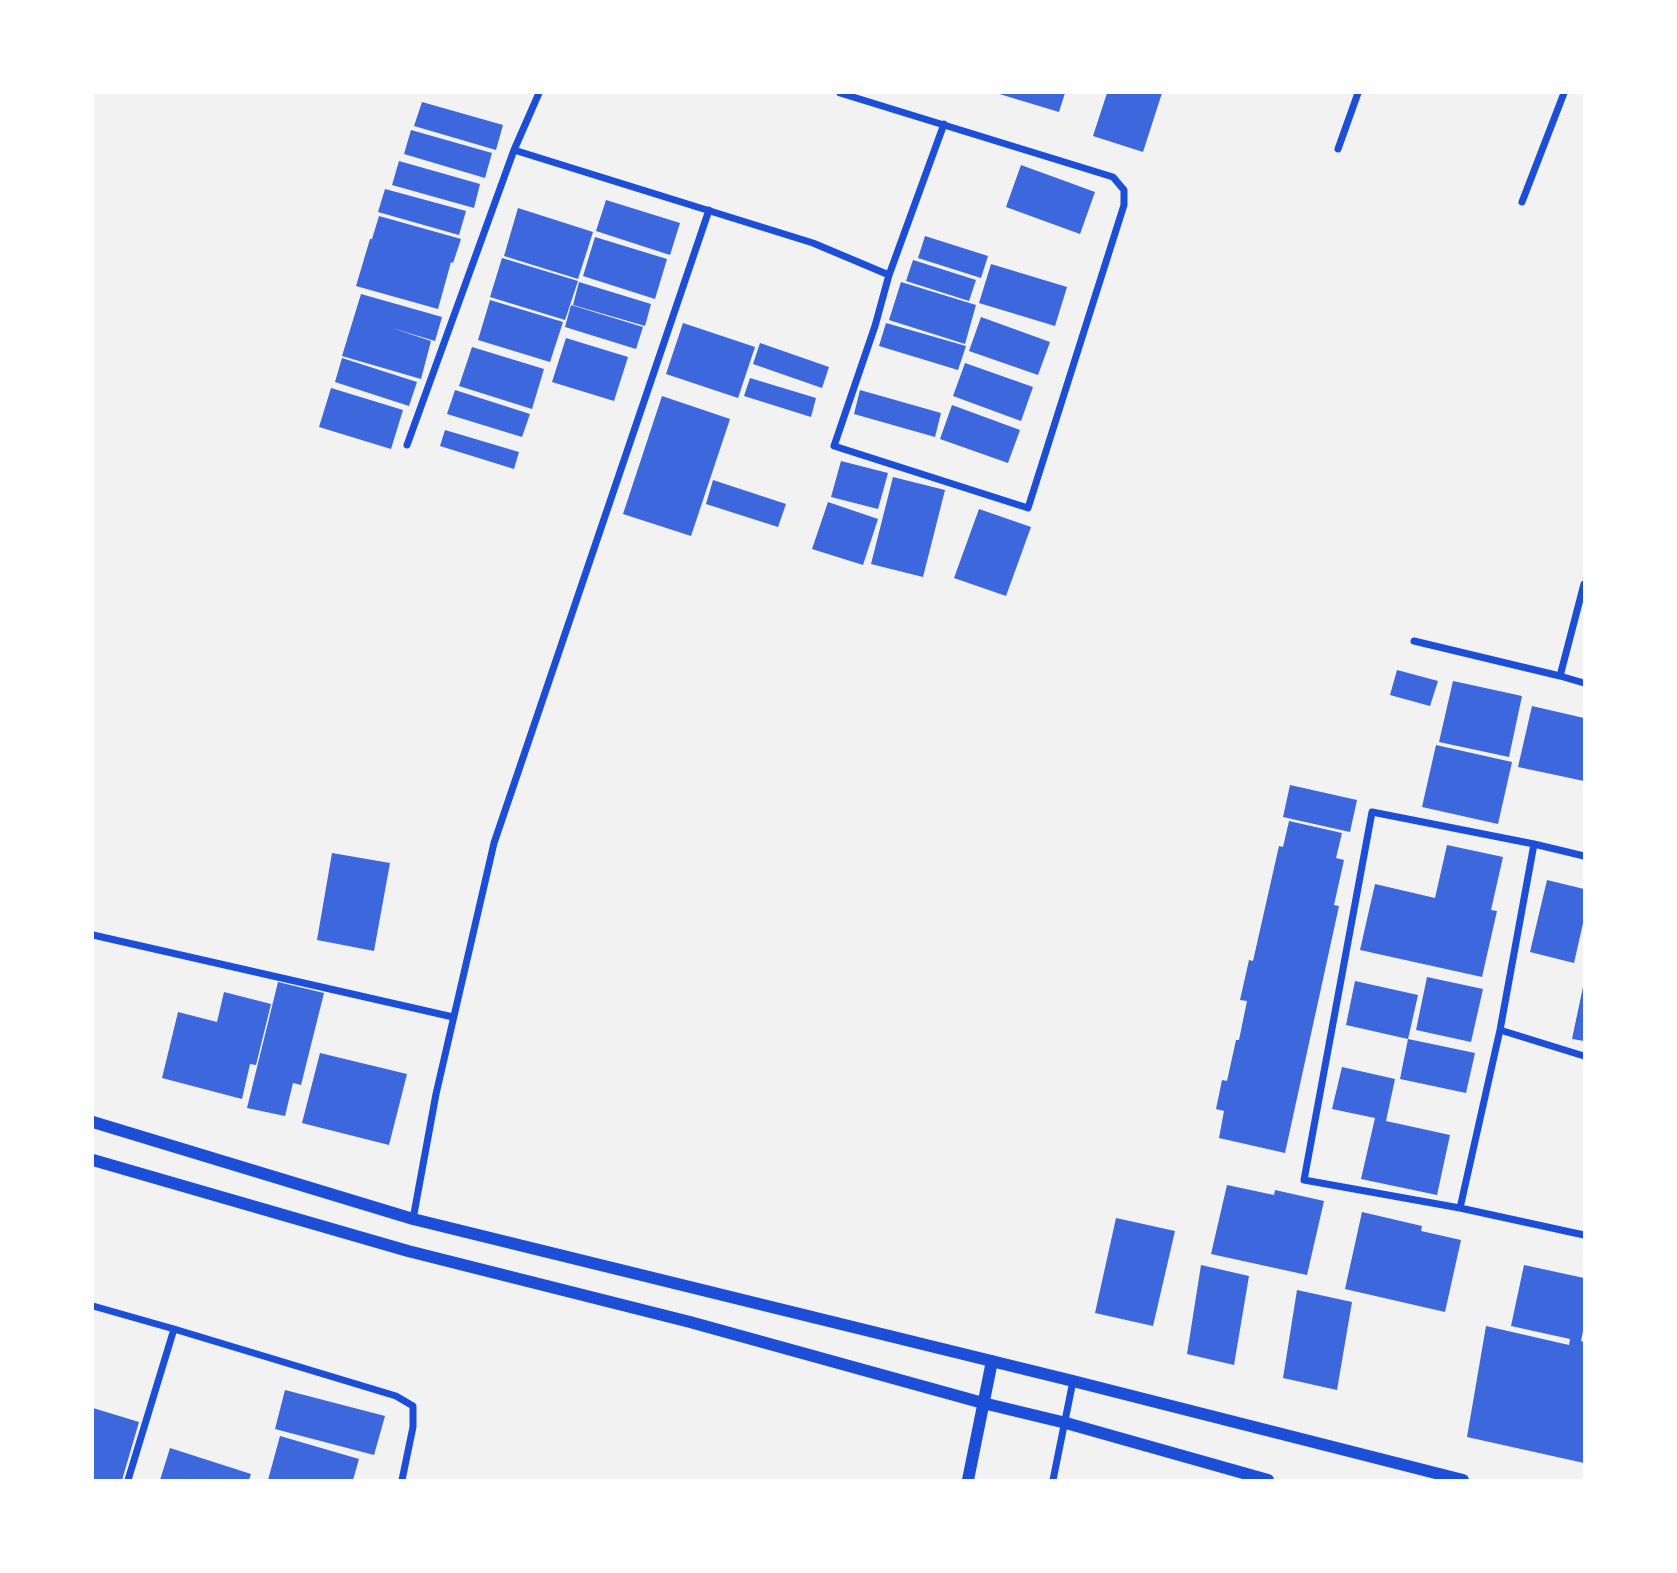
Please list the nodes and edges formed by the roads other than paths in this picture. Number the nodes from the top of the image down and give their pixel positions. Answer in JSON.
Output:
{"nodes":[{"id":1,"x":539,"y":93,"type":"edge"},
{"id":2,"x":840,"y":93,"type":"edge"},
{"id":3,"x":1358,"y":93,"type":"edge"},
{"id":4,"x":1564,"y":93,"type":"edge"},
{"id":5,"x":944,"y":124,"type":"junction"},
{"id":6,"x":1338,"y":149,"type":"dead end"},
{"id":7,"x":514,"y":150,"type":"junction"},
{"id":8,"x":1522,"y":202,"type":"dead end"},
{"id":9,"x":709,"y":210,"type":"junction"},
{"id":10,"x":889,"y":275,"type":"junction"},
{"id":11,"x":407,"y":445,"type":"dead end"},
{"id":12,"x":1584,"y":584,"type":"edge"},
{"id":13,"x":1414,"y":641,"type":"dead end"},
{"id":14,"x":1560,"y":676,"type":"junction"},
{"id":15,"x":1584,"y":682,"type":"edge"},
{"id":16,"x":1534,"y":845,"type":"junction"},
{"id":17,"x":1584,"y":856,"type":"edge"},
{"id":18,"x":93,"y":935,"type":"edge"},
{"id":19,"x":453,"y":1017,"type":"junction"},
{"id":20,"x":1500,"y":1030,"type":"junction"},
{"id":21,"x":1584,"y":1056,"type":"edge"},
{"id":22,"x":93,"y":1122,"type":"edge"},
{"id":23,"x":93,"y":1160,"type":"edge"},
{"id":24,"x":1460,"y":1208,"type":"junction"},
{"id":25,"x":413,"y":1219,"type":"junction"},
{"id":26,"x":1584,"y":1235,"type":"edge"},
{"id":27,"x":93,"y":1306,"type":"edge"},
{"id":28,"x":174,"y":1329,"type":"junction"},
{"id":29,"x":992,"y":1361,"type":"junction"},
{"id":30,"x":1073,"y":1381,"type":"junction"},
{"id":31,"x":983,"y":1403,"type":"junction"},
{"id":32,"x":1066,"y":1423,"type":"junction"},
{"id":33,"x":128,"y":1480,"type":"edge"},
{"id":34,"x":402,"y":1480,"type":"edge"},
{"id":35,"x":968,"y":1480,"type":"edge"},
{"id":36,"x":1054,"y":1480,"type":"edge"},
{"id":37,"x":1268,"y":1480,"type":"edge"},
{"id":38,"x":1463,"y":1480,"type":"edge"}],
"edges":[{"from":1,"to":7,"type":"street"},
{"from":2,"to":5,"type":"street"},
{"from":3,"to":6,"type":"street"},
{"from":4,"to":8,"type":"street"},
{"from":5,"to":10,"type":"street"},
{"from":5,"to":10,"type":"street"},
{"from":7,"to":9,"type":"street"},
{"from":7,"to":11,"type":"street"},
{"from":9,"to":10,"type":"street"},
{"from":9,"to":19,"type":"street"},
{"from":12,"to":14,"type":"street"},
{"from":13,"to":14,"type":"street"},
{"from":14,"to":15,"type":"street"},
{"from":16,"to":17,"type":"street"},
{"from":16,"to":20,"type":"street"},
{"from":16,"to":24,"type":"street"},
{"from":18,"to":19,"type":"street"},
{"from":19,"to":25,"type":"street"},
{"from":20,"to":21,"type":"street"},
{"from":20,"to":24,"type":"street"},
{"from":22,"to":25,"type":"street"},
{"from":23,"to":31,"type":"street"},
{"from":24,"to":26,"type":"street"},
{"from":25,"to":29,"type":"street"},
{"from":27,"to":28,"type":"street"},
{"from":28,"to":33,"type":"street"},
{"from":28,"to":34,"type":"street"},
{"from":29,"to":30,"type":"street"},
{"from":29,"to":31,"type":"street"},
{"from":30,"to":32,"type":"street"},
{"from":30,"to":38,"type":"street"},
{"from":31,"to":32,"type":"street"},
{"from":31,"to":35,"type":"street"},
{"from":32,"to":36,"type":"street"},
{"from":32,"to":37,"type":"street"}]}
